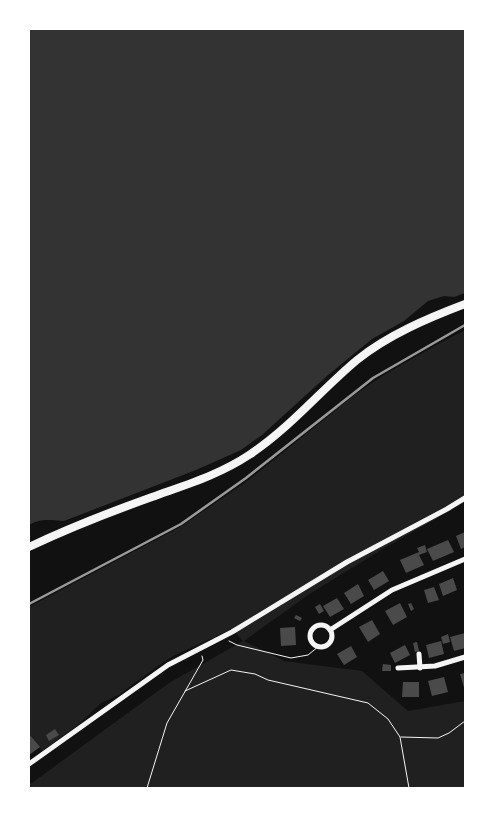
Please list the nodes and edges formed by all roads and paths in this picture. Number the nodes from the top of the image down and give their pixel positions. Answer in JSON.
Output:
{"nodes":[{"id":1,"x":465,"y":304,"type":"edge"},
{"id":2,"x":465,"y":498,"type":"edge"},
{"id":3,"x":29,"y":547,"type":"edge"},
{"id":4,"x":465,"y":559,"type":"edge"},
{"id":5,"x":330,"y":630,"type":"junction"},
{"id":6,"x":221,"y":638,"type":"junction"},
{"id":7,"x":319,"y":646,"type":"junction"},
{"id":8,"x":201,"y":648,"type":"junction"},
{"id":9,"x":418,"y":654,"type":"dead end"},
{"id":10,"x":465,"y":657,"type":"edge"},
{"id":11,"x":398,"y":668,"type":"dead end"},
{"id":12,"x":420,"y":668,"type":"junction"},
{"id":13,"x":185,"y":691,"type":"junction"},
{"id":14,"x":465,"y":721,"type":"edge"},
{"id":15,"x":400,"y":737,"type":"junction"},
{"id":16,"x":29,"y":764,"type":"edge"},
{"id":17,"x":147,"y":788,"type":"edge"},
{"id":18,"x":409,"y":788,"type":"edge"}],
"edges":[{"from":1,"to":3,"type":"main road"},
{"from":2,"to":6,"type":"street"},
{"from":4,"to":5,"type":"street"},
{"from":5,"to":7,"type":"street"},
{"from":5,"to":7,"type":"street"},
{"from":6,"to":7,"type":"path"},
{"from":6,"to":8,"type":"street"},
{"from":8,"to":13,"type":"path"},
{"from":8,"to":16,"type":"street"},
{"from":9,"to":12,"type":"street"},
{"from":10,"to":12,"type":"street"},
{"from":11,"to":12,"type":"street"},
{"from":13,"to":15,"type":"path"},
{"from":13,"to":17,"type":"path"},
{"from":14,"to":15,"type":"path"},
{"from":15,"to":18,"type":"path"}]}
